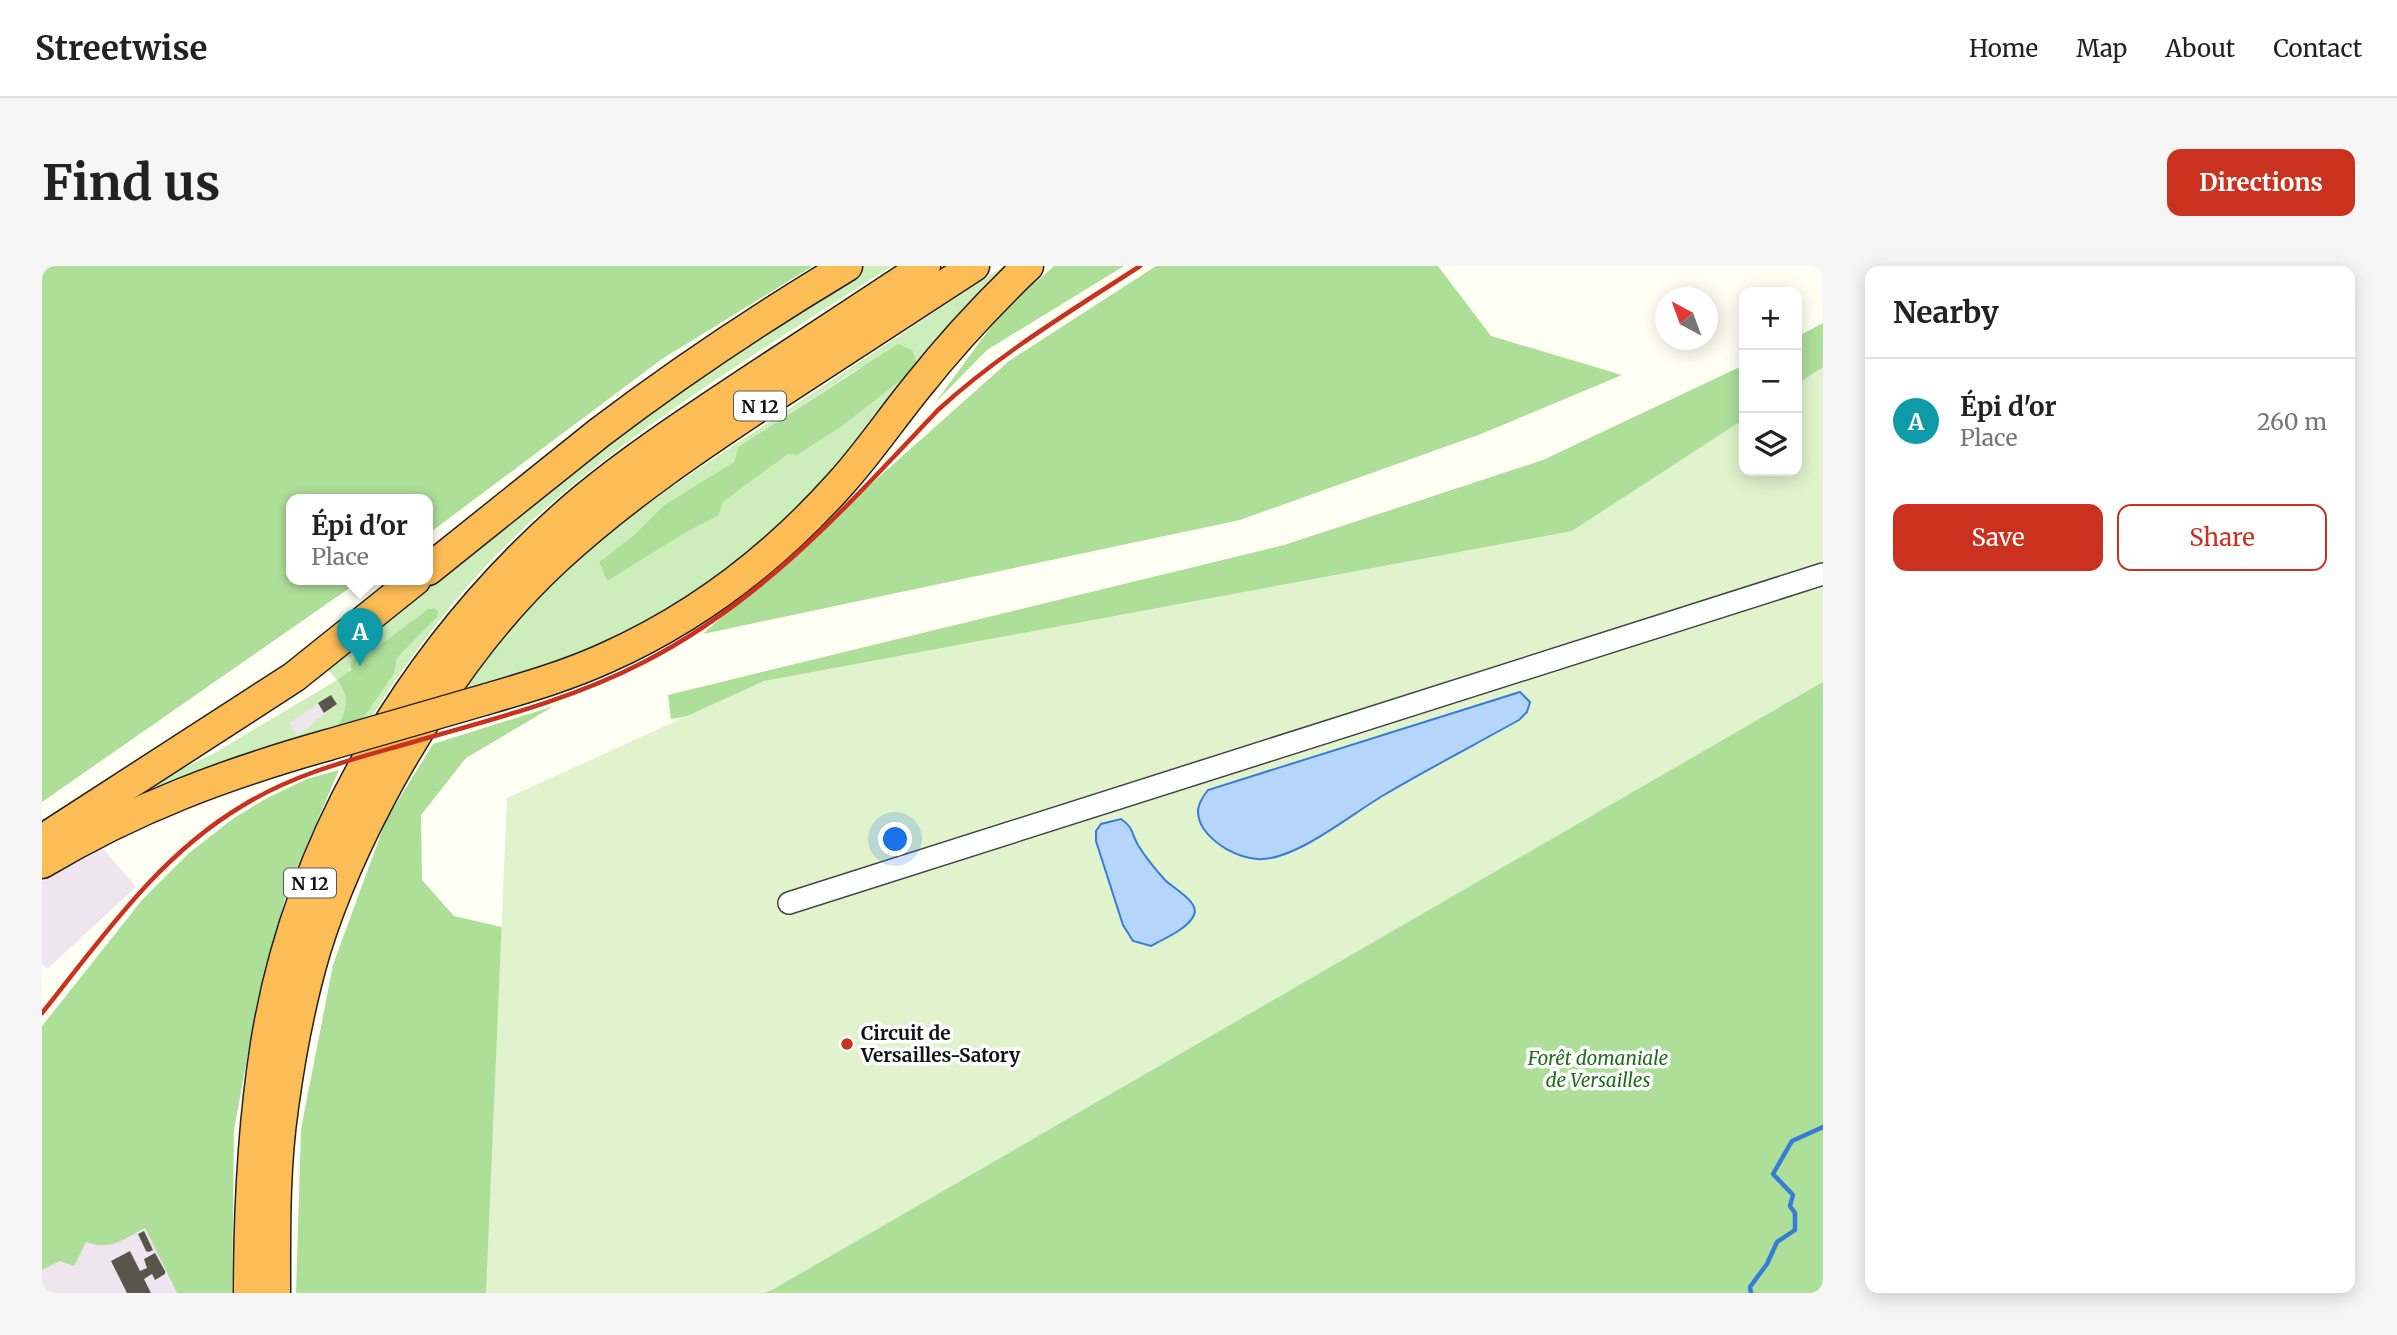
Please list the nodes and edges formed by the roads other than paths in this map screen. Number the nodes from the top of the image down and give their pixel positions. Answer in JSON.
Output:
{"nodes":[{"id":1,"x":847,"y":266,"type":"edge"},
{"id":2,"x":925,"y":266,"type":"edge"},
{"id":3,"x":974,"y":266,"type":"edge"},
{"id":4,"x":1028,"y":266,"type":"edge"},
{"id":5,"x":433,"y":566,"type":"edge"},
{"id":6,"x":1823,"y":574,"type":"edge"},
{"id":7,"x":409,"y":585,"type":"edge"},
{"id":8,"x":42,"y":840,"type":"edge"},
{"id":9,"x":42,"y":863,"type":"edge"},
{"id":10,"x":789,"y":903,"type":"dead end"},
{"id":11,"x":249,"y":1293,"type":"edge"},
{"id":12,"x":275,"y":1293,"type":"edge"}],
"edges":[{"from":1,"to":5,"type":"highway"},
{"from":2,"to":11,"type":"highway","number":"N 12"},
{"from":3,"to":12,"type":"highway","number":"N 12"},
{"from":4,"to":9,"type":"highway","bridge":true},
{"from":6,"to":10,"type":"street"},
{"from":7,"to":8,"type":"highway"}]}
